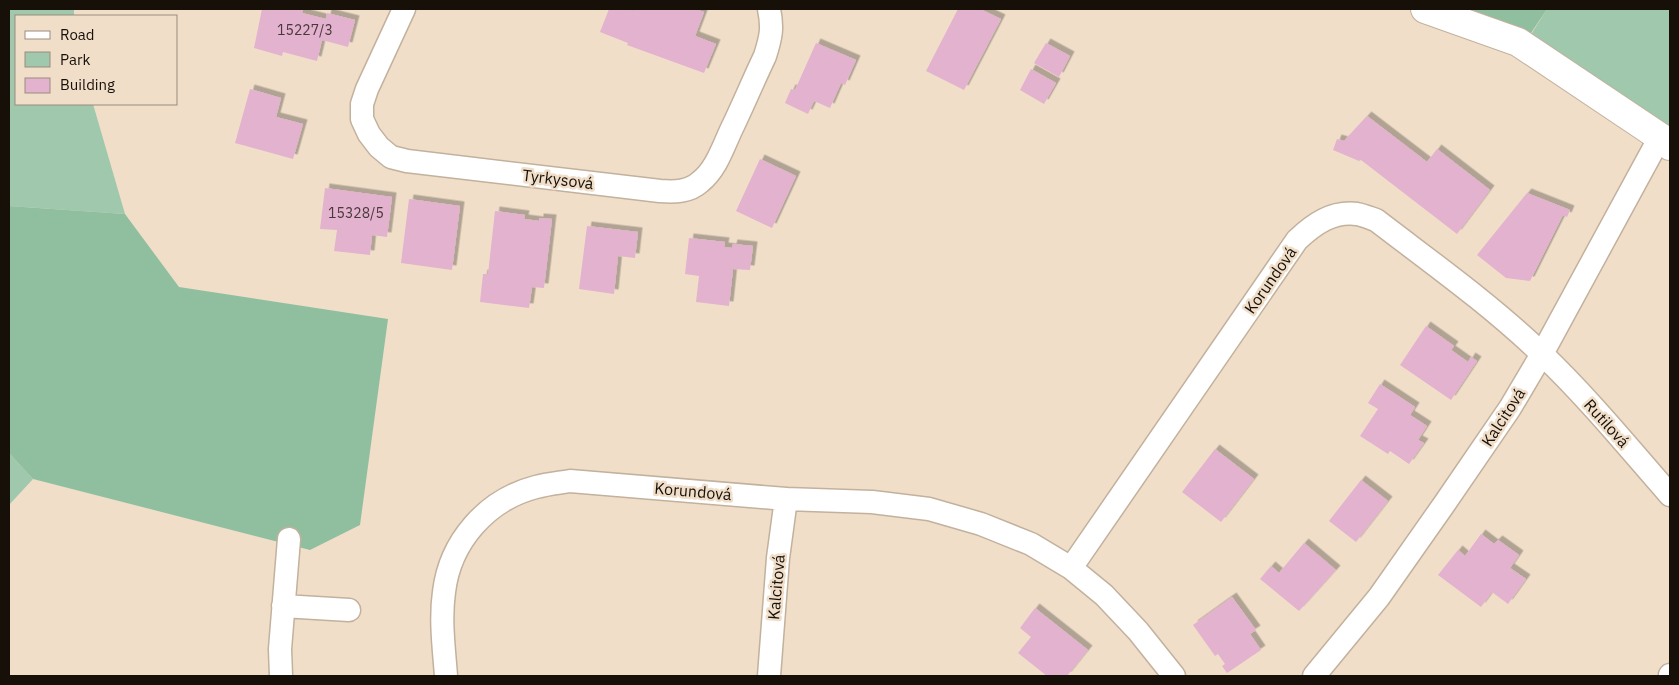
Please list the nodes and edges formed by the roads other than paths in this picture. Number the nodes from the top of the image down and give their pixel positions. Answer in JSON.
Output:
{"nodes":[{"id":1,"x":404,"y":9,"type":"edge"},
{"id":2,"x":769,"y":9,"type":"edge"},
{"id":3,"x":1425,"y":9,"type":"edge"},
{"id":4,"x":1665,"y":142,"type":"edge"},
{"id":5,"x":1542,"y":354,"type":"junction"},
{"id":6,"x":1670,"y":495,"type":"edge"},
{"id":7,"x":786,"y":499,"type":"junction"},
{"id":8,"x":289,"y":539,"type":"dead end"},
{"id":9,"x":1070,"y":568,"type":"junction"},
{"id":10,"x":283,"y":606,"type":"junction"},
{"id":11,"x":349,"y":610,"type":"dead end"},
{"id":12,"x":281,"y":676,"type":"edge"},
{"id":13,"x":446,"y":676,"type":"edge"},
{"id":14,"x":769,"y":676,"type":"edge"},
{"id":15,"x":1174,"y":676,"type":"edge"},
{"id":16,"x":1314,"y":676,"type":"edge"}],
"edges":[{"from":1,"to":2,"type":"street","name":"Tyrkysová"},
{"from":3,"to":4,"type":"street"},
{"from":4,"to":5,"type":"street","name":"Kalcitová"},
{"from":5,"to":6,"type":"street","name":"Rutilová"},
{"from":5,"to":9,"type":"street","name":"Korundová"},
{"from":5,"to":16,"type":"street","name":"Kalcitová"},
{"from":7,"to":9,"type":"street","name":"Korundová"},
{"from":7,"to":13,"type":"street","name":"Korundová"},
{"from":7,"to":14,"type":"street","name":"Kalcitová"},
{"from":8,"to":10,"type":"street"},
{"from":9,"to":15,"type":"street","name":"Korundová"},
{"from":10,"to":11,"type":"street"},
{"from":10,"to":12,"type":"street"}]}
